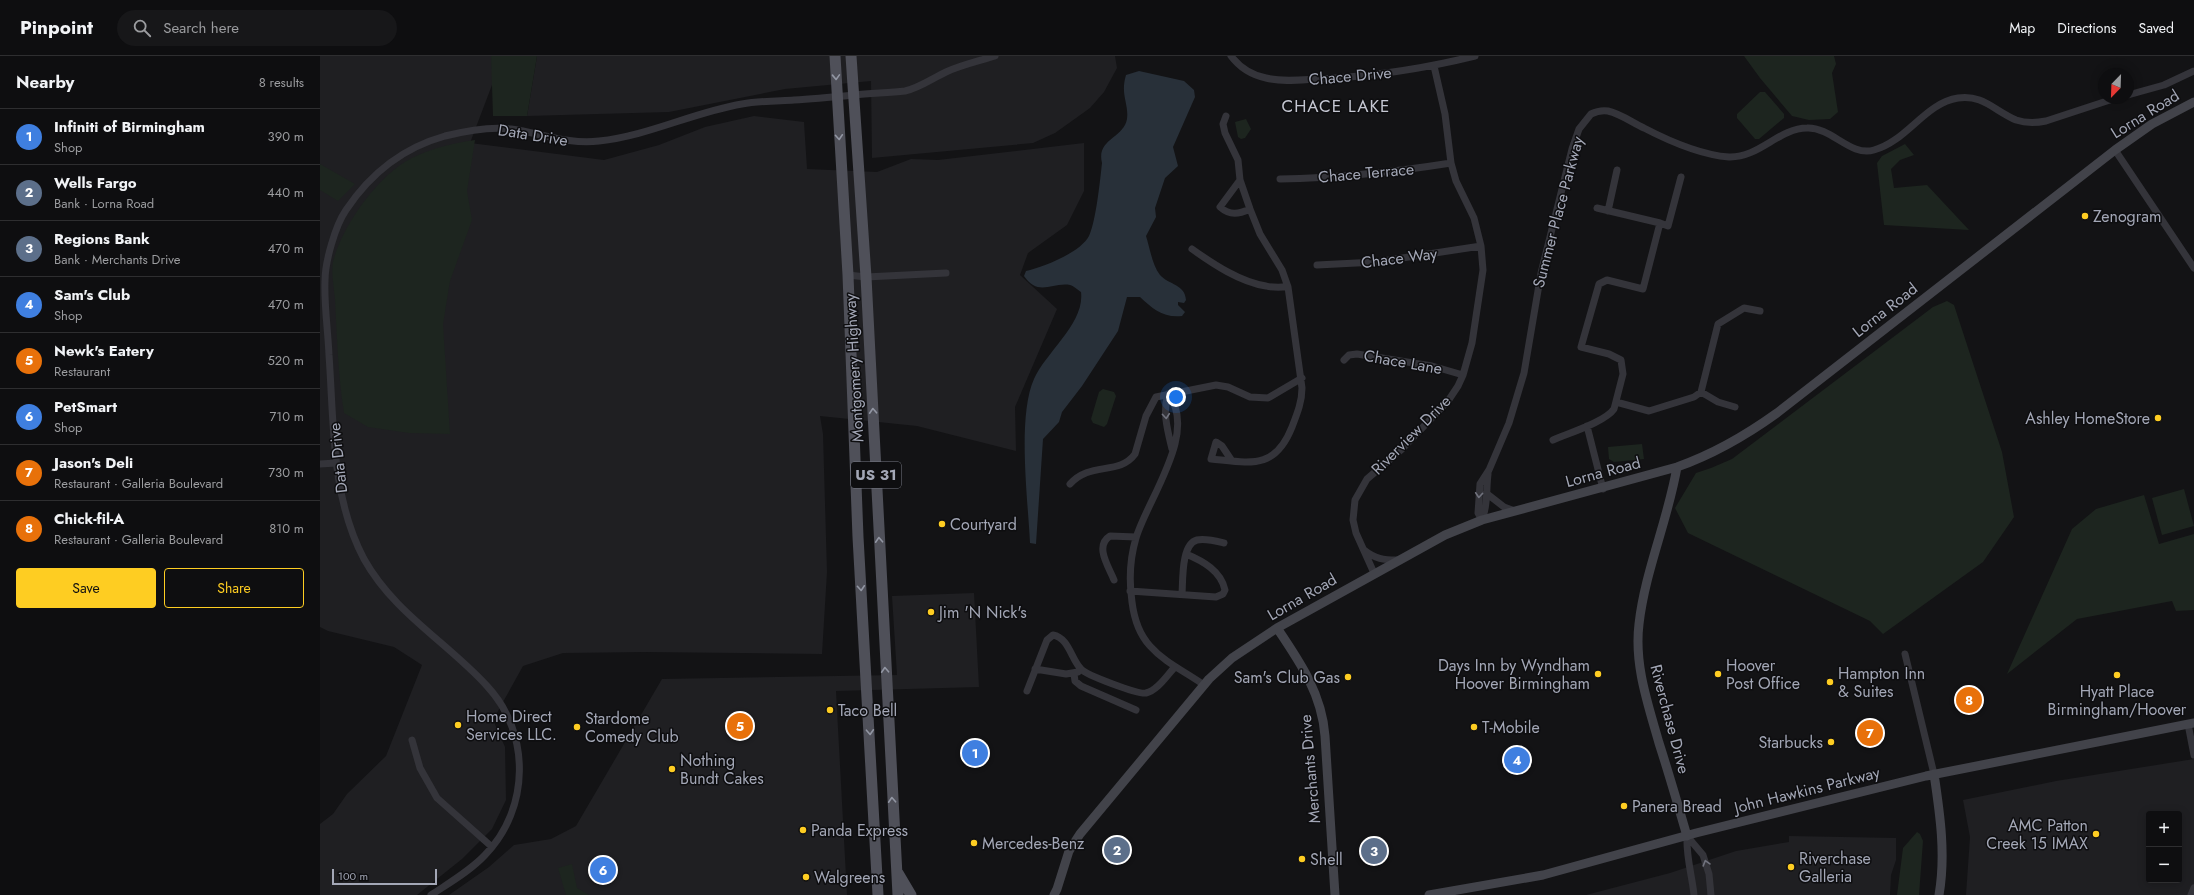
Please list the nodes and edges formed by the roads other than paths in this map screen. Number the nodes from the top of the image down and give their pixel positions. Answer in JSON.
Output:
{"nodes":[{"id":1,"x":835,"y":56,"type":"edge"},
{"id":2,"x":851,"y":56,"type":"edge"},
{"id":3,"x":995,"y":56,"type":"edge"},
{"id":4,"x":1230,"y":56,"type":"edge"},
{"id":5,"x":1475,"y":56,"type":"edge"},
{"id":6,"x":981,"y":58,"type":"edge"},
{"id":7,"x":1434,"y":66,"type":"junction"},
{"id":8,"x":2194,"y":71,"type":"edge"},
{"id":9,"x":2134,"y":93,"type":"edge"},
{"id":10,"x":852,"y":95,"type":"junction"},
{"id":11,"x":836,"y":98,"type":"junction"},
{"id":12,"x":2194,"y":102,"type":"edge"},
{"id":13,"x":2098,"y":104,"type":"edge"},
{"id":14,"x":1226,"y":116,"type":"dead end"},
{"id":15,"x":2115,"y":150,"type":"junction"},
{"id":16,"x":1451,"y":163,"type":"junction"},
{"id":17,"x":1617,"y":170,"type":"dead end"},
{"id":18,"x":1681,"y":176,"type":"dead end"},
{"id":19,"x":1280,"y":179,"type":"dead end"},
{"id":20,"x":1240,"y":180,"type":"junction"},
{"id":21,"x":1597,"y":208,"type":"dead end"},
{"id":22,"x":1250,"y":209,"type":"junction"},
{"id":23,"x":1608,"y":211,"type":"junction"},
{"id":24,"x":1660,"y":223,"type":"junction"},
{"id":25,"x":1481,"y":246,"type":"junction"},
{"id":26,"x":1192,"y":249,"type":"dead end"},
{"id":27,"x":1317,"y":265,"type":"dead end"},
{"id":28,"x":2193,"y":265,"type":"edge"},
{"id":29,"x":946,"y":273,"type":"dead end"},
{"id":30,"x":848,"y":275,"type":"junction"},
{"id":31,"x":866,"y":277,"type":"junction"},
{"id":32,"x":1288,"y":287,"type":"junction"},
{"id":33,"x":1760,"y":311,"type":"dead end"},
{"id":34,"x":1344,"y":360,"type":"dead end"},
{"id":35,"x":1463,"y":376,"type":"junction"},
{"id":36,"x":1302,"y":378,"type":"junction"},
{"id":37,"x":1701,"y":392,"type":"junction"},
{"id":38,"x":1168,"y":394,"type":"junction"},
{"id":39,"x":1616,"y":402,"type":"junction"},
{"id":40,"x":1735,"y":407,"type":"dead end"},
{"id":41,"x":1587,"y":426,"type":"junction"},
{"id":42,"x":1553,"y":440,"type":"dead end"},
{"id":43,"x":1172,"y":449,"type":"junction"},
{"id":44,"x":1232,"y":461,"type":"dead end"},
{"id":45,"x":336,"y":463,"type":"junction"},
{"id":46,"x":320,"y":464,"type":"edge"},
{"id":47,"x":1677,"y":468,"type":"junction"},
{"id":48,"x":1489,"y":470,"type":"junction"},
{"id":49,"x":1070,"y":484,"type":"dead end"},
{"id":50,"x":1603,"y":489,"type":"junction"},
{"id":51,"x":1486,"y":493,"type":"junction"},
{"id":52,"x":1515,"y":511,"type":"junction"},
{"id":53,"x":1482,"y":520,"type":"junction"},
{"id":54,"x":1136,"y":538,"type":"junction"},
{"id":55,"x":1224,"y":543,"type":"dead end"},
{"id":56,"x":1361,"y":548,"type":"junction"},
{"id":57,"x":1186,"y":554,"type":"junction"},
{"id":58,"x":1397,"y":560,"type":"junction"},
{"id":59,"x":1374,"y":573,"type":"junction"},
{"id":60,"x":1114,"y":580,"type":"dead end"},
{"id":61,"x":1130,"y":591,"type":"junction"},
{"id":62,"x":1182,"y":594,"type":"junction"},
{"id":63,"x":1277,"y":628,"type":"junction"},
{"id":64,"x":1905,"y":654,"type":"dead end"},
{"id":65,"x":1175,"y":667,"type":"junction"},
{"id":66,"x":1035,"y":669,"type":"junction"},
{"id":67,"x":1081,"y":670,"type":"junction"},
{"id":68,"x":1074,"y":674,"type":"junction"},
{"id":69,"x":1204,"y":685,"type":"junction"},
{"id":70,"x":1125,"y":688,"type":"junction"},
{"id":71,"x":1027,"y":691,"type":"dead end"},
{"id":72,"x":1119,"y":702,"type":"junction"},
{"id":73,"x":1136,"y":710,"type":"dead end"},
{"id":74,"x":2191,"y":724,"type":"edge"},
{"id":75,"x":412,"y":740,"type":"dead end"},
{"id":76,"x":2194,"y":755,"type":"edge"},
{"id":77,"x":1934,"y":774,"type":"junction"},
{"id":78,"x":1687,"y":836,"type":"junction"},
{"id":79,"x":492,"y":847,"type":"junction"},
{"id":80,"x":896,"y":867,"type":"junction"},
{"id":81,"x":2194,"y":888,"type":"edge"},
{"id":82,"x":1058,"y":893,"type":"edge"},
{"id":83,"x":431,"y":895,"type":"edge"},
{"id":84,"x":878,"y":895,"type":"edge"},
{"id":85,"x":898,"y":895,"type":"edge"},
{"id":86,"x":911,"y":895,"type":"edge"},
{"id":87,"x":1335,"y":895,"type":"edge"},
{"id":88,"x":1429,"y":895,"type":"edge"},
{"id":89,"x":1694,"y":895,"type":"edge"},
{"id":90,"x":1711,"y":895,"type":"edge"},
{"id":91,"x":1939,"y":895,"type":"edge"},
{"id":92,"x":2192,"y":895,"type":"edge"}],
"edges":[{"from":1,"to":11,"type":"main road","name":"Montgomery Highway","number":"US 31","one_way":true},
{"from":2,"to":10,"type":"main road","name":"Montgomery Highway","number":"US 31"},
{"from":3,"to":6,"type":"street"},
{"from":4,"to":7,"type":"street","name":"Chace Drive"},
{"from":5,"to":7,"type":"street","name":"Chace Drive"},
{"from":6,"to":10,"type":"street"},
{"from":7,"to":16,"type":"street","name":"Riverview Drive"},
{"from":8,"to":9,"type":"street"},
{"from":10,"to":11,"type":"street","name":"Data Drive"},
{"from":10,"to":31,"type":"main road","name":"Montgomery Highway","number":"US 31"},
{"from":11,"to":30,"type":"main road","name":"Montgomery Highway","number":"US 31","one_way":true},
{"from":11,"to":45,"type":"street","name":"Data Drive"},
{"from":12,"to":15,"type":"street","name":"Lorna Road"},
{"from":13,"to":48,"type":"street","name":"Summer Place Parkway"},
{"from":14,"to":20,"type":"street"},
{"from":15,"to":28,"type":"street"},
{"from":15,"to":47,"type":"street","name":"Lorna Road"},
{"from":16,"to":19,"type":"street","name":"Chace Terrace"},
{"from":16,"to":25,"type":"street","name":"Riverview Drive"},
{"from":17,"to":23,"type":"street"},
{"from":18,"to":24,"type":"street"},
{"from":20,"to":22,"type":"street"},
{"from":20,"to":22,"type":"street"},
{"from":21,"to":23,"type":"street"},
{"from":22,"to":32,"type":"street"},
{"from":23,"to":24,"type":"street"},
{"from":24,"to":39,"type":"street"},
{"from":25,"to":27,"type":"street","name":"Chace Way"},
{"from":25,"to":35,"type":"street","name":"Riverview Drive"},
{"from":26,"to":32,"type":"street"},
{"from":29,"to":31,"type":"street"},
{"from":30,"to":31,"type":"street"},
{"from":30,"to":84,"type":"main road","name":"Montgomery Highway","number":"US 31","one_way":true},
{"from":80,"to":31,"type":"main road","name":"Montgomery Highway","number":"US 31","one_way":true},
{"from":32,"to":36,"type":"street"},
{"from":33,"to":37,"type":"street"},
{"from":34,"to":35,"type":"street","name":"Chace Lane"},
{"from":35,"to":56,"type":"street","name":"Riverview Drive"},
{"from":36,"to":38,"type":"street"},
{"from":36,"to":44,"type":"street"},
{"from":37,"to":39,"type":"street"},
{"from":37,"to":40,"type":"street"},
{"from":38,"to":43,"type":"street","one_way":true},
{"from":38,"to":43,"type":"street"},
{"from":38,"to":49,"type":"street"},
{"from":39,"to":41,"type":"street"},
{"from":41,"to":42,"type":"street"},
{"from":41,"to":50,"type":"street"},
{"from":43,"to":54,"type":"street"},
{"from":45,"to":46,"type":"street"},
{"from":45,"to":79,"type":"street","name":"Data Drive"},
{"from":47,"to":50,"type":"street","name":"Lorna Road"},
{"from":47,"to":78,"type":"street","name":"Riverchase Drive"},
{"from":48,"to":51,"type":"street","name":"Summer Place Parkway"},
{"from":48,"to":53,"type":"street","name":"Summer Place Parkway","one_way":true},
{"from":50,"to":52,"type":"street","name":"Lorna Road"},
{"from":51,"to":52,"type":"street"},
{"from":51,"to":53,"type":"street","name":"Summer Place Parkway"},
{"from":52,"to":53,"type":"street","name":"Lorna Road"},
{"from":53,"to":58,"type":"street","name":"Lorna Road"},
{"from":54,"to":60,"type":"street"},
{"from":54,"to":61,"type":"street"},
{"from":55,"to":57,"type":"street"},
{"from":56,"to":58,"type":"street"},
{"from":56,"to":59,"type":"street","name":"Riverview Drive"},
{"from":57,"to":62,"type":"street"},
{"from":57,"to":62,"type":"street"},
{"from":58,"to":59,"type":"street","name":"Lorna Road"},
{"from":59,"to":63,"type":"street","name":"Lorna Road"},
{"from":61,"to":62,"type":"street"},
{"from":61,"to":65,"type":"street"},
{"from":63,"to":69,"type":"street","name":"Lorna Road"},
{"from":63,"to":87,"type":"street","name":"Merchants Drive"},
{"from":64,"to":77,"type":"street"},
{"from":65,"to":69,"type":"street"},
{"from":65,"to":70,"type":"street"},
{"from":66,"to":67,"type":"street"},
{"from":66,"to":68,"type":"street"},
{"from":66,"to":71,"type":"street"},
{"from":67,"to":68,"type":"street"},
{"from":67,"to":70,"type":"street"},
{"from":68,"to":72,"type":"street"},
{"from":69,"to":82,"type":"street","name":"Lorna Road"},
{"from":70,"to":72,"type":"street"},
{"from":72,"to":73,"type":"street"},
{"from":74,"to":76,"type":"street"},
{"from":74,"to":77,"type":"street","name":"John Hawkins Parkway"},
{"from":75,"to":79,"type":"street"},
{"from":77,"to":78,"type":"street","name":"John Hawkins Parkway"},
{"from":77,"to":91,"type":"street"},
{"from":78,"to":88,"type":"street","name":"John Hawkins Parkway"},
{"from":78,"to":89,"type":"street"},
{"from":90,"to":78,"type":"street","one_way":true},
{"from":79,"to":83,"type":"street","name":"Data Drive"},
{"from":80,"to":85,"type":"main road","name":"Montgomery Highway","number":"US 31"},
{"from":80,"to":86,"type":"main road"},
{"from":81,"to":92,"type":"street"}]}
